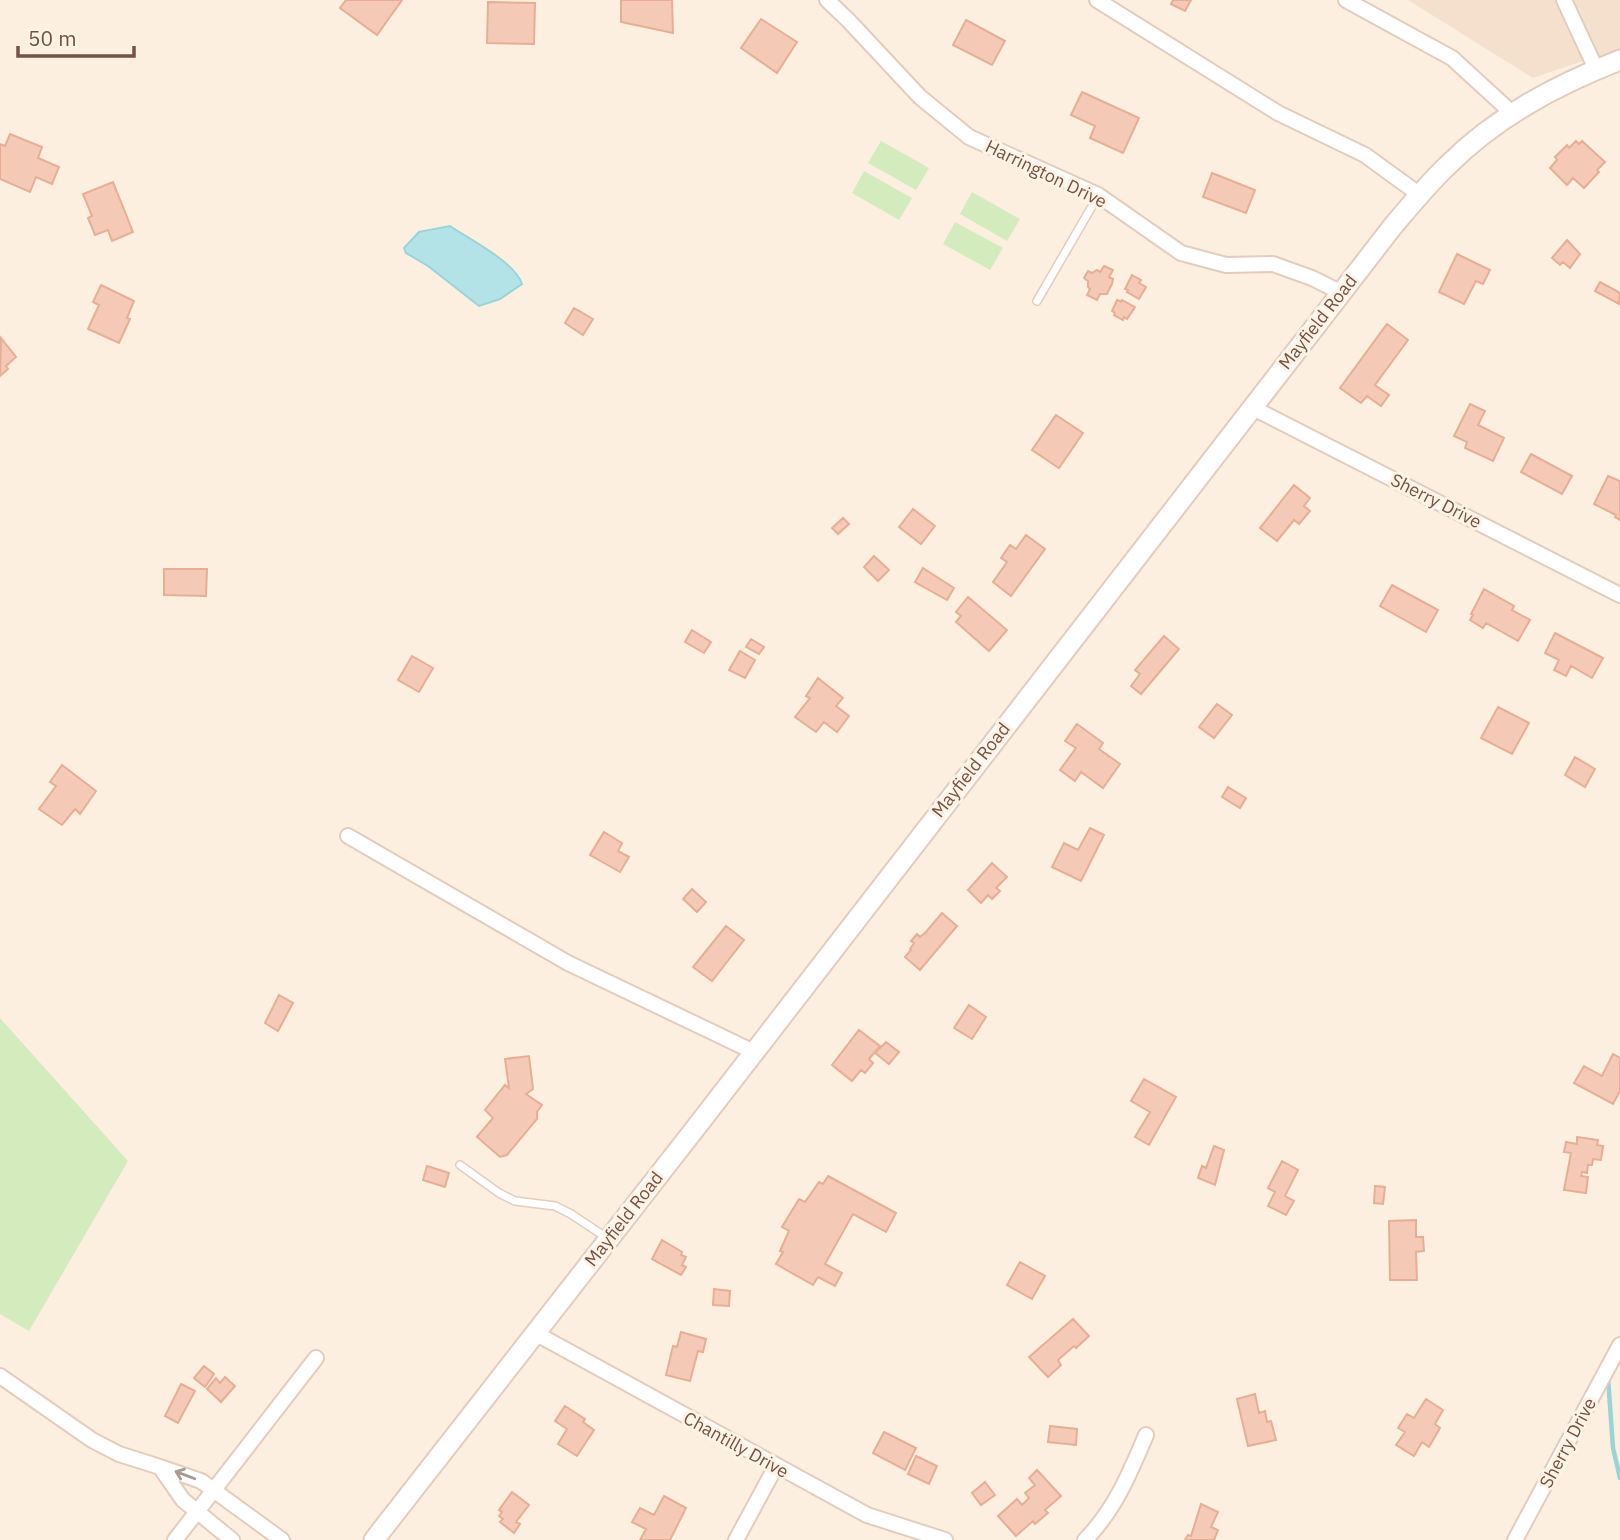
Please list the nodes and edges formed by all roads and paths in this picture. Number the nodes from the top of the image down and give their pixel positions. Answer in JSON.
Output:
{"nodes":[{"id":1,"x":827,"y":0,"type":"edge"},
{"id":2,"x":1097,"y":0,"type":"edge"},
{"id":3,"x":1346,"y":0,"type":"edge"},
{"id":4,"x":1564,"y":0,"type":"edge"},
{"id":5,"x":1620,"y":60,"type":"edge"},
{"id":6,"x":1595,"y":69,"type":"junction"},
{"id":7,"x":1512,"y":113,"type":"junction"},
{"id":8,"x":1420,"y":194,"type":"junction"},
{"id":9,"x":1098,"y":195,"type":"junction"},
{"id":10,"x":1342,"y":293,"type":"junction"},
{"id":11,"x":1037,"y":301,"type":"dead end"},
{"id":12,"x":1251,"y":407,"type":"junction"},
{"id":13,"x":1620,"y":595,"type":"edge"},
{"id":14,"x":348,"y":836,"type":"dead end"},
{"id":15,"x":754,"y":1052,"type":"junction"},
{"id":16,"x":460,"y":1166,"type":"dead end"},
{"id":17,"x":608,"y":1239,"type":"junction"},
{"id":18,"x":535,"y":1333,"type":"junction"},
{"id":19,"x":1620,"y":1345,"type":"edge"},
{"id":20,"x":316,"y":1358,"type":"dead end"},
{"id":21,"x":1614,"y":1369,"type":"edge"},
{"id":22,"x":0,"y":1376,"type":"edge"},
{"id":23,"x":1146,"y":1436,"type":"dead end"},
{"id":24,"x":776,"y":1466,"type":"junction"},
{"id":25,"x":160,"y":1468,"type":"junction"},
{"id":26,"x":214,"y":1490,"type":"junction"},
{"id":27,"x":196,"y":1513,"type":"junction"},
{"id":28,"x":175,"y":1540,"type":"edge"},
{"id":29,"x":232,"y":1540,"type":"edge"},
{"id":30,"x":282,"y":1540,"type":"edge"},
{"id":31,"x":374,"y":1540,"type":"edge"},
{"id":32,"x":736,"y":1540,"type":"edge"},
{"id":33,"x":945,"y":1540,"type":"edge"},
{"id":34,"x":1086,"y":1540,"type":"edge"},
{"id":35,"x":1515,"y":1540,"type":"edge"}],
"edges":[{"from":1,"to":9,"type":"street","name":"Harrington Drive"},
{"from":2,"to":8,"type":"street"},
{"from":3,"to":7,"type":"street"},
{"from":4,"to":6,"type":"street"},
{"from":5,"to":6,"type":"street","name":"Mayfield Road"},
{"from":6,"to":7,"type":"street","name":"Mayfield Road"},
{"from":7,"to":8,"type":"street","name":"Mayfield Road"},
{"from":8,"to":10,"type":"street","name":"Mayfield Road"},
{"from":9,"to":10,"type":"street","name":"Harrington Drive"},
{"from":9,"to":11,"type":"lane"},
{"from":10,"to":12,"type":"street","name":"Mayfield Road"},
{"from":12,"to":13,"type":"street","name":"Sherry Drive"},
{"from":12,"to":15,"type":"street","name":"Mayfield Road"},
{"from":14,"to":15,"type":"street"},
{"from":15,"to":17,"type":"street","name":"Mayfield Road"},
{"from":16,"to":17,"type":"lane"},
{"from":17,"to":18,"type":"street","name":"Mayfield Road"},
{"from":18,"to":24,"type":"street","name":"Chantilly Drive"},
{"from":18,"to":31,"type":"street","name":"Mayfield Road"},
{"from":19,"to":21,"type":"street","name":"Sherry Drive"},
{"from":20,"to":26,"type":"street"},
{"from":21,"to":35,"type":"street","name":"Sherry Drive"},
{"from":22,"to":25,"type":"street"},
{"from":23,"to":34,"type":"street"},
{"from":24,"to":32,"type":"street"},
{"from":24,"to":33,"type":"street","name":"Chantilly Drive"},
{"from":26,"to":25,"type":"street","one_way":true},
{"from":25,"to":27,"type":"street"},
{"from":26,"to":27,"type":"street"},
{"from":26,"to":30,"type":"street"},
{"from":27,"to":28,"type":"street"},
{"from":27,"to":29,"type":"street"}]}
